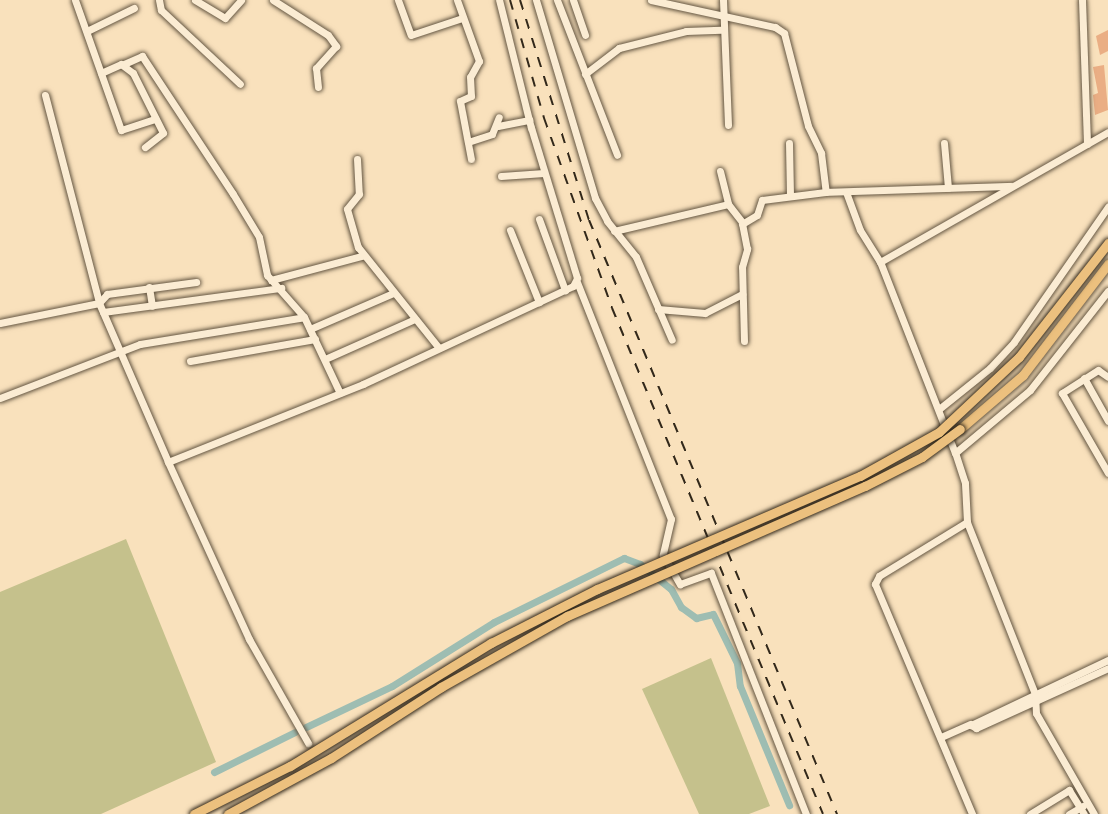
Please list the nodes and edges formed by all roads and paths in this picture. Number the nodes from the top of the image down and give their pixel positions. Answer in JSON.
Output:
{"nodes":[{"id":1,"x":75,"y":0,"type":"edge"},
{"id":2,"x":159,"y":0,"type":"edge"},
{"id":3,"x":195,"y":0,"type":"edge"},
{"id":4,"x":241,"y":0,"type":"edge"},
{"id":5,"x":273,"y":0,"type":"edge"},
{"id":6,"x":398,"y":0,"type":"edge"},
{"id":7,"x":456,"y":0,"type":"edge"},
{"id":8,"x":499,"y":0,"type":"edge"},
{"id":9,"x":536,"y":0,"type":"edge"},
{"id":10,"x":557,"y":0,"type":"edge"},
{"id":11,"x":573,"y":0,"type":"edge"},
{"id":12,"x":651,"y":0,"type":"edge"},
{"id":13,"x":723,"y":0,"type":"edge"},
{"id":14,"x":1082,"y":0,"type":"edge"},
{"id":15,"x":134,"y":8,"type":"dead end"},
{"id":16,"x":722,"y":15,"type":"junction"},
{"id":17,"x":462,"y":18,"type":"junction"},
{"id":18,"x":89,"y":30,"type":"junction"},
{"id":19,"x":721,"y":30,"type":"junction"},
{"id":20,"x":585,"y":35,"type":"dead end"},
{"id":21,"x":124,"y":64,"type":"junction"},
{"id":22,"x":101,"y":73,"type":"junction"},
{"id":23,"x":585,"y":74,"type":"junction"},
{"id":24,"x":240,"y":84,"type":"dead end"},
{"id":25,"x":318,"y":87,"type":"dead end"},
{"id":26,"x":45,"y":95,"type":"dead end"},
{"id":27,"x":499,"y":117,"type":"dead end"},
{"id":28,"x":154,"y":119,"type":"junction"},
{"id":29,"x":529,"y":120,"type":"junction"},
{"id":30,"x":728,"y":125,"type":"dead end"},
{"id":31,"x":498,"y":126,"type":"junction"},
{"id":32,"x":1108,"y":132,"type":"edge"},
{"id":33,"x":468,"y":142,"type":"junction"},
{"id":34,"x":789,"y":143,"type":"dead end"},
{"id":35,"x":944,"y":143,"type":"dead end"},
{"id":36,"x":1087,"y":144,"type":"junction"},
{"id":37,"x":145,"y":147,"type":"dead end"},
{"id":38,"x":617,"y":155,"type":"dead end"},
{"id":39,"x":357,"y":159,"type":"dead end"},
{"id":40,"x":471,"y":159,"type":"dead end"},
{"id":41,"x":720,"y":171,"type":"dead end"},
{"id":42,"x":544,"y":173,"type":"junction"},
{"id":43,"x":501,"y":176,"type":"dead end"},
{"id":44,"x":1014,"y":186,"type":"junction"},
{"id":45,"x":948,"y":188,"type":"junction"},
{"id":46,"x":826,"y":192,"type":"junction"},
{"id":47,"x":846,"y":192,"type":"junction"},
{"id":48,"x":790,"y":196,"type":"junction"},
{"id":49,"x":728,"y":204,"type":"junction"},
{"id":50,"x":1108,"y":207,"type":"edge"},
{"id":51,"x":539,"y":219,"type":"dead end"},
{"id":52,"x":742,"y":222,"type":"junction"},
{"id":53,"x":510,"y":230,"type":"dead end"},
{"id":54,"x":614,"y":231,"type":"junction"},
{"id":55,"x":1108,"y":243,"type":"edge"},
{"id":56,"x":362,"y":256,"type":"junction"},
{"id":57,"x":880,"y":262,"type":"junction"},
{"id":58,"x":1108,"y":264,"type":"edge"},
{"id":59,"x":271,"y":280,"type":"junction"},
{"id":60,"x":196,"y":282,"type":"dead end"},
{"id":61,"x":577,"y":282,"type":"junction"},
{"id":62,"x":149,"y":287,"type":"junction"},
{"id":63,"x":281,"y":288,"type":"junction"},
{"id":64,"x":565,"y":290,"type":"junction"},
{"id":65,"x":1108,"y":291,"type":"edge"},
{"id":66,"x":393,"y":293,"type":"junction"},
{"id":67,"x":742,"y":294,"type":"junction"},
{"id":68,"x":539,"y":302,"type":"junction"},
{"id":69,"x":99,"y":303,"type":"junction"},
{"id":70,"x":152,"y":306,"type":"junction"},
{"id":71,"x":658,"y":309,"type":"junction"},
{"id":72,"x":104,"y":312,"type":"junction"},
{"id":73,"x":304,"y":317,"type":"junction"},
{"id":74,"x":415,"y":319,"type":"junction"},
{"id":75,"x":0,"y":323,"type":"edge"},
{"id":76,"x":310,"y":330,"type":"junction"},
{"id":77,"x":315,"y":339,"type":"junction"},
{"id":78,"x":672,"y":340,"type":"dead end"},
{"id":79,"x":744,"y":341,"type":"dead end"},
{"id":80,"x":439,"y":348,"type":"junction"},
{"id":81,"x":118,"y":351,"type":"junction"},
{"id":82,"x":325,"y":360,"type":"junction"},
{"id":83,"x":190,"y":361,"type":"dead end"},
{"id":84,"x":1108,"y":377,"type":"edge"},
{"id":85,"x":1084,"y":378,"type":"junction"},
{"id":86,"x":340,"y":393,"type":"junction"},
{"id":87,"x":0,"y":398,"type":"edge"},
{"id":88,"x":939,"y":409,"type":"junction"},
{"id":89,"x":1108,"y":421,"type":"edge"},
{"id":90,"x":956,"y":453,"type":"junction"},
{"id":91,"x":1108,"y":454,"type":"edge"},
{"id":92,"x":1100,"y":459,"type":"junction"},
{"id":93,"x":168,"y":462,"type":"junction"},
{"id":94,"x":1108,"y":472,"type":"edge"},
{"id":95,"x":967,"y":522,"type":"junction"},
{"id":96,"x":1108,"y":660,"type":"edge"},
{"id":97,"x":1108,"y":668,"type":"edge"},
{"id":98,"x":1036,"y":697,"type":"junction"},
{"id":99,"x":941,"y":737,"type":"junction"},
{"id":100,"x":308,"y":743,"type":"dead end"},
{"id":101,"x":1088,"y":803,"type":"junction"},
{"id":102,"x":1082,"y":811,"type":"edge"},
{"id":103,"x":194,"y":814,"type":"edge"},
{"id":104,"x":228,"y":814,"type":"edge"},
{"id":105,"x":806,"y":814,"type":"edge"},
{"id":106,"x":972,"y":814,"type":"edge"},
{"id":107,"x":1030,"y":814,"type":"edge"},
{"id":108,"x":1069,"y":814,"type":"edge"},
{"id":109,"x":1094,"y":814,"type":"edge"}],
"edges":[{"from":1,"to":18,"type":"street"},
{"from":2,"to":24,"type":"street"},
{"from":3,"to":4,"type":"street"},
{"from":5,"to":25,"type":"street"},
{"from":6,"to":17,"type":"street"},
{"from":7,"to":17,"type":"street"},
{"from":8,"to":29,"type":"street"},
{"from":9,"to":54,"type":"street"},
{"from":10,"to":23,"type":"street"},
{"from":11,"to":20,"type":"street"},
{"from":12,"to":16,"type":"street"},
{"from":13,"to":16,"type":"street"},
{"from":14,"to":36,"type":"street"},
{"from":15,"to":18,"type":"street"},
{"from":16,"to":19,"type":"street"},
{"from":16,"to":46,"type":"street"},
{"from":17,"to":33,"type":"street"},
{"from":18,"to":22,"type":"street"},
{"from":19,"to":23,"type":"street"},
{"from":19,"to":30,"type":"street"},
{"from":21,"to":22,"type":"street"},
{"from":21,"to":28,"type":"street"},
{"from":21,"to":59,"type":"street"},
{"from":22,"to":28,"type":"street"},
{"from":23,"to":38,"type":"street"},
{"from":26,"to":69,"type":"street"},
{"from":27,"to":31,"type":"street"},
{"from":28,"to":37,"type":"street"},
{"from":29,"to":31,"type":"street"},
{"from":29,"to":42,"type":"street"},
{"from":31,"to":33,"type":"street"},
{"from":32,"to":36,"type":"street"},
{"from":33,"to":40,"type":"street"},
{"from":34,"to":48,"type":"street"},
{"from":35,"to":45,"type":"street"},
{"from":36,"to":44,"type":"street"},
{"from":39,"to":56,"type":"street"},
{"from":41,"to":49,"type":"street"},
{"from":42,"to":43,"type":"street"},
{"from":42,"to":61,"type":"street"},
{"from":44,"to":45,"type":"street"},
{"from":44,"to":57,"type":"street"},
{"from":45,"to":47,"type":"street"},
{"from":46,"to":47,"type":"street"},
{"from":46,"to":48,"type":"street"},
{"from":47,"to":57,"type":"street"},
{"from":48,"to":52,"type":"street"},
{"from":49,"to":52,"type":"street"},
{"from":49,"to":54,"type":"street"},
{"from":50,"to":88,"type":"street"},
{"from":51,"to":64,"type":"street"},
{"from":52,"to":67,"type":"street"},
{"from":53,"to":68,"type":"street"},
{"from":54,"to":71,"type":"street"},
{"from":55,"to":103,"type":"main road","bridge":true},
{"from":56,"to":59,"type":"street"},
{"from":56,"to":66,"type":"street"},
{"from":57,"to":88,"type":"street"},
{"from":58,"to":104,"type":"main road","bridge":true},
{"from":59,"to":63,"type":"street"},
{"from":60,"to":62,"type":"street"},
{"from":61,"to":64,"type":"street"},
{"from":61,"to":105,"type":"street"},
{"from":62,"to":69,"type":"street"},
{"from":62,"to":70,"type":"street"},
{"from":63,"to":70,"type":"street"},
{"from":63,"to":73,"type":"street"},
{"from":64,"to":68,"type":"street"},
{"from":65,"to":90,"type":"street"},
{"from":66,"to":74,"type":"street"},
{"from":66,"to":76,"type":"street"},
{"from":67,"to":71,"type":"street"},
{"from":67,"to":79,"type":"street"},
{"from":68,"to":80,"type":"street"},
{"from":69,"to":72,"type":"street"},
{"from":69,"to":75,"type":"street"},
{"from":70,"to":72,"type":"street"},
{"from":71,"to":78,"type":"street"},
{"from":72,"to":81,"type":"street"},
{"from":73,"to":76,"type":"street"},
{"from":73,"to":81,"type":"street"},
{"from":74,"to":80,"type":"street"},
{"from":74,"to":82,"type":"street"},
{"from":76,"to":77,"type":"street"},
{"from":77,"to":82,"type":"street"},
{"from":77,"to":83,"type":"street"},
{"from":80,"to":86,"type":"street"},
{"from":81,"to":87,"type":"street"},
{"from":81,"to":93,"type":"street"},
{"from":82,"to":86,"type":"street"},
{"from":84,"to":85,"type":"street"},
{"from":85,"to":89,"type":"street"},
{"from":85,"to":92,"type":"street"},
{"from":86,"to":93,"type":"street"},
{"from":88,"to":90,"type":"street"},
{"from":90,"to":95,"type":"street"},
{"from":91,"to":92,"type":"street"},
{"from":92,"to":94,"type":"street"},
{"from":93,"to":100,"type":"street"},
{"from":95,"to":98,"type":"street"},
{"from":95,"to":99,"type":"street"},
{"from":96,"to":98,"type":"street"},
{"from":97,"to":98,"type":"street"},
{"from":98,"to":99,"type":"street"},
{"from":98,"to":101,"type":"street"},
{"from":99,"to":106,"type":"street"},
{"from":101,"to":102,"type":"street"},
{"from":101,"to":109,"type":"street"},
{"from":102,"to":107,"type":"street"},
{"from":102,"to":108,"type":"street"}]}
